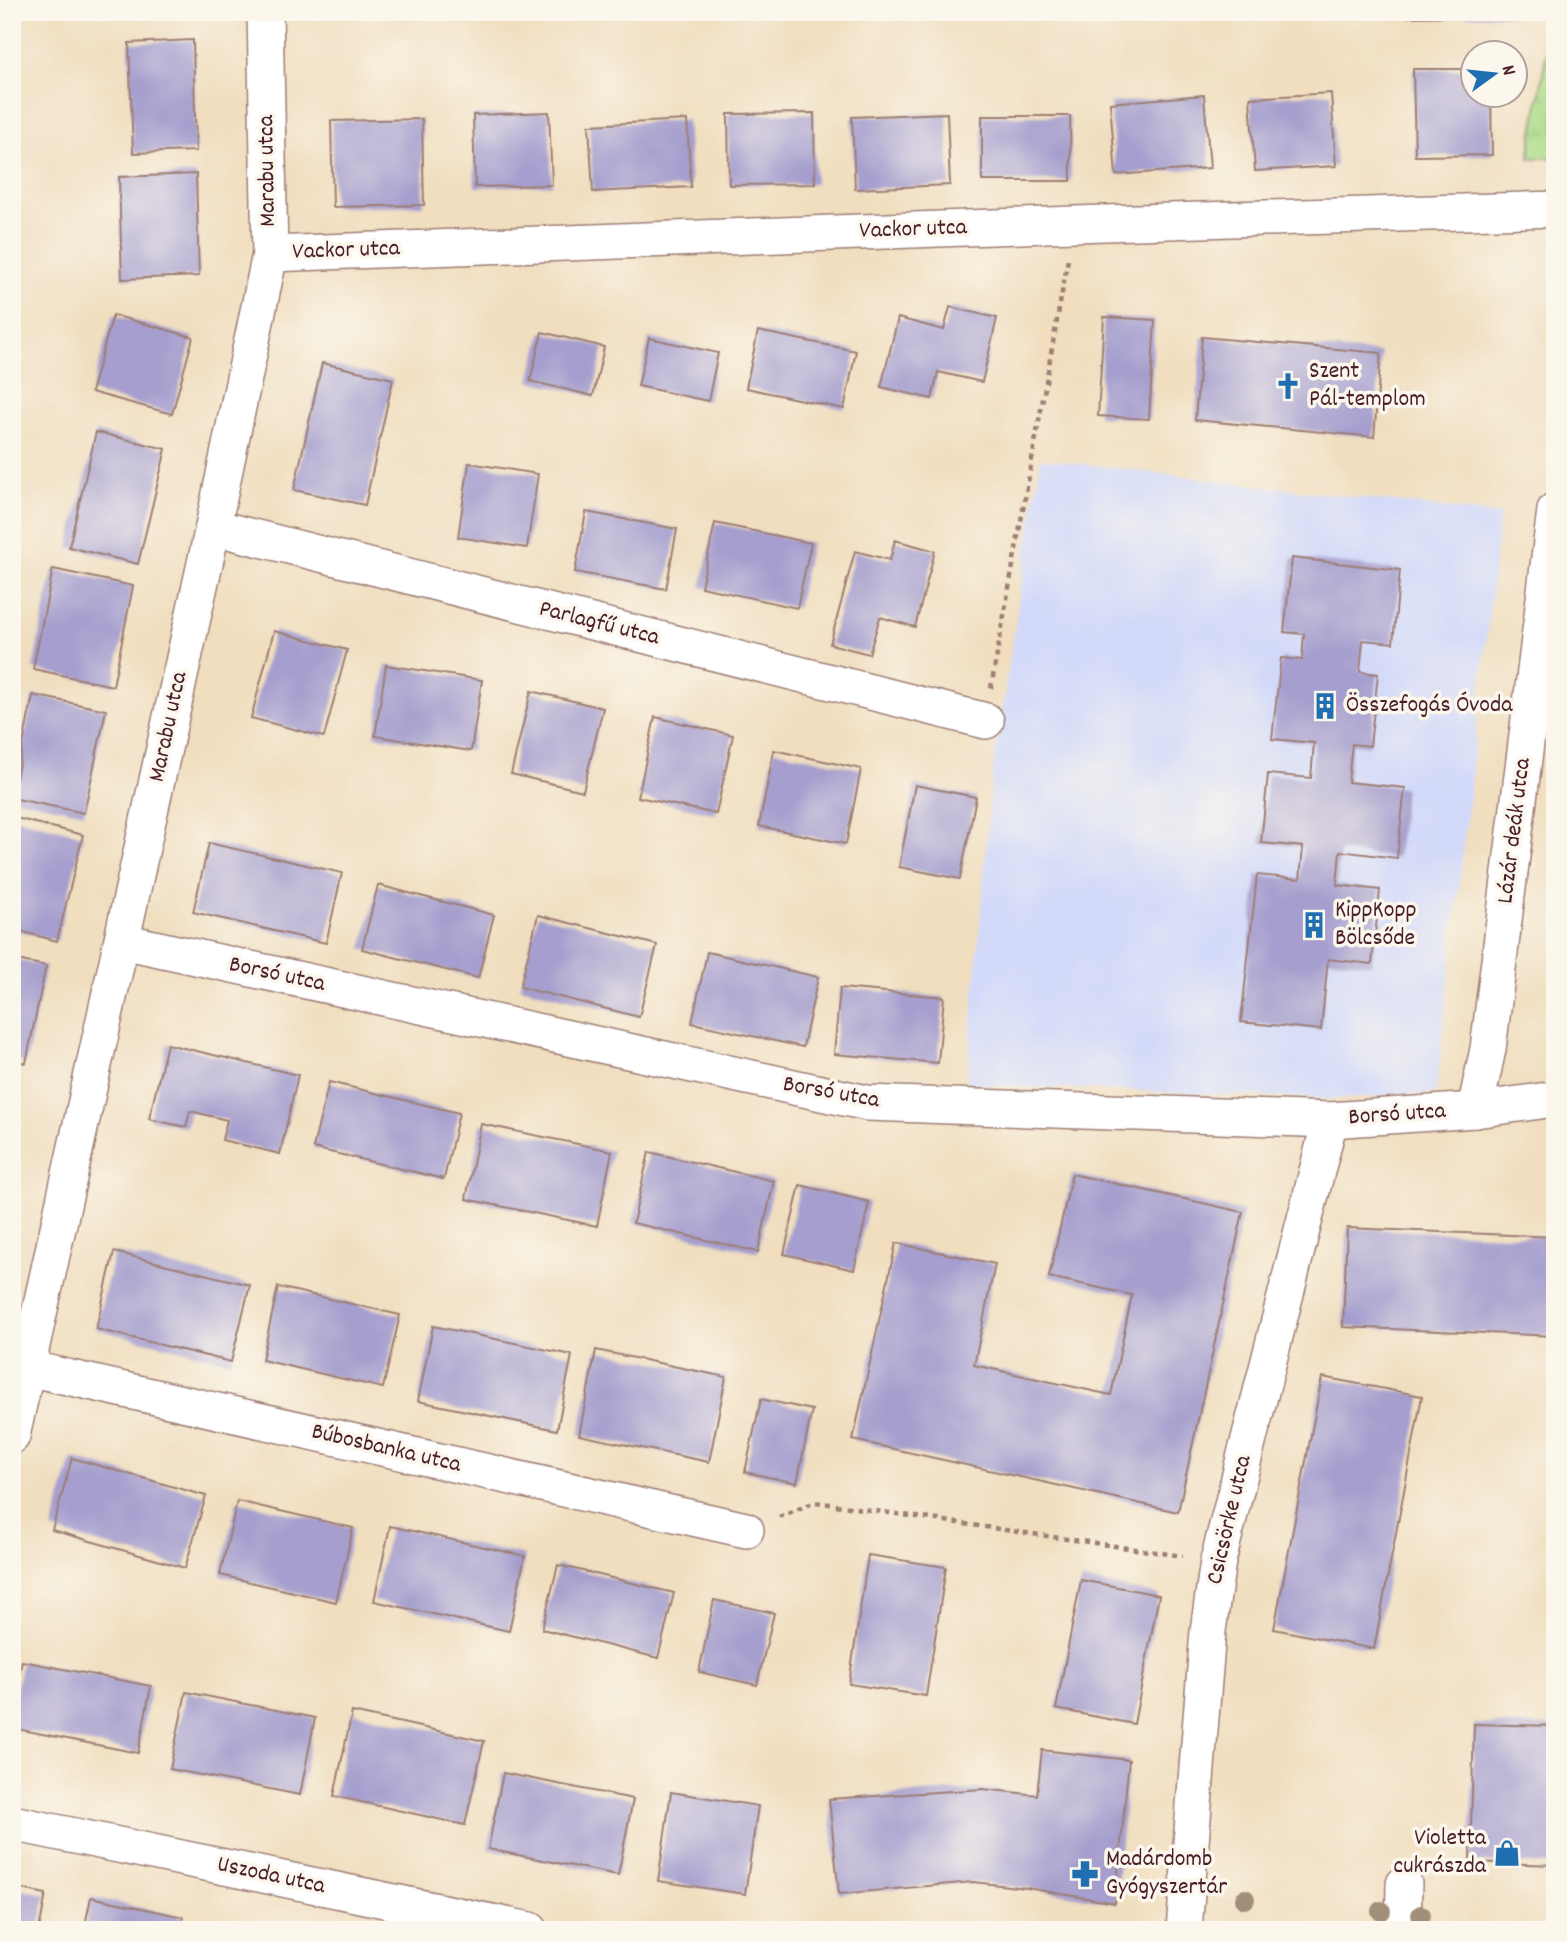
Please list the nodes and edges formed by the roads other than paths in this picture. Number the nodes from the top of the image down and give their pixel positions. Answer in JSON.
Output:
{"nodes":[{"id":1,"x":265,"y":12,"type":"edge"},
{"id":2,"x":1555,"y":208,"type":"edge"},
{"id":3,"x":271,"y":254,"type":"junction"},
{"id":4,"x":1555,"y":510,"type":"edge"},
{"id":5,"x":213,"y":527,"type":"junction"},
{"id":6,"x":986,"y":721,"type":"road end"},
{"id":7,"x":122,"y":941,"type":"junction"},
{"id":8,"x":1555,"y":1100,"type":"edge"},
{"id":9,"x":1475,"y":1110,"type":"junction"},
{"id":10,"x":1330,"y":1120,"type":"junction"},
{"id":11,"x":27,"y":1368,"type":"junction"},
{"id":12,"x":12,"y":1436,"type":"edge"},
{"id":13,"x":746,"y":1530,"type":"road end"},
{"id":14,"x":12,"y":1823,"type":"edge"},
{"id":15,"x":1404,"y":1884,"type":"dead end"},
{"id":16,"x":530,"y":1930,"type":"edge"},
{"id":17,"x":1183,"y":1930,"type":"edge"},
{"id":18,"x":1403,"y":1930,"type":"edge"}],
"edges":[{"from":1,"to":3,"type":"street","name":"Marabu utca"},
{"from":2,"to":3,"type":"street","name":"Vackor utca"},
{"from":3,"to":5,"type":"street","name":"Marabu utca"},
{"from":4,"to":9,"type":"street","name":"Lázár deák utca"},
{"from":5,"to":6,"type":"street","name":"Parlagfű utca"},
{"from":5,"to":7,"type":"street","name":"Marabu utca"},
{"from":7,"to":10,"type":"street","name":"Borsó utca"},
{"from":7,"to":11,"type":"street","name":"Marabu utca"},
{"from":8,"to":9,"type":"street","name":"Borsó utca"},
{"from":9,"to":10,"type":"street","name":"Borsó utca"},
{"from":10,"to":17,"type":"street","name":"Csicsörke utca"},
{"from":11,"to":12,"type":"street","name":"Marabu utca"},
{"from":11,"to":13,"type":"street","name":"Búbosbanka utca"},
{"from":14,"to":16,"type":"street","name":"Uszoda utca"},
{"from":15,"to":18,"type":"street"}]}
